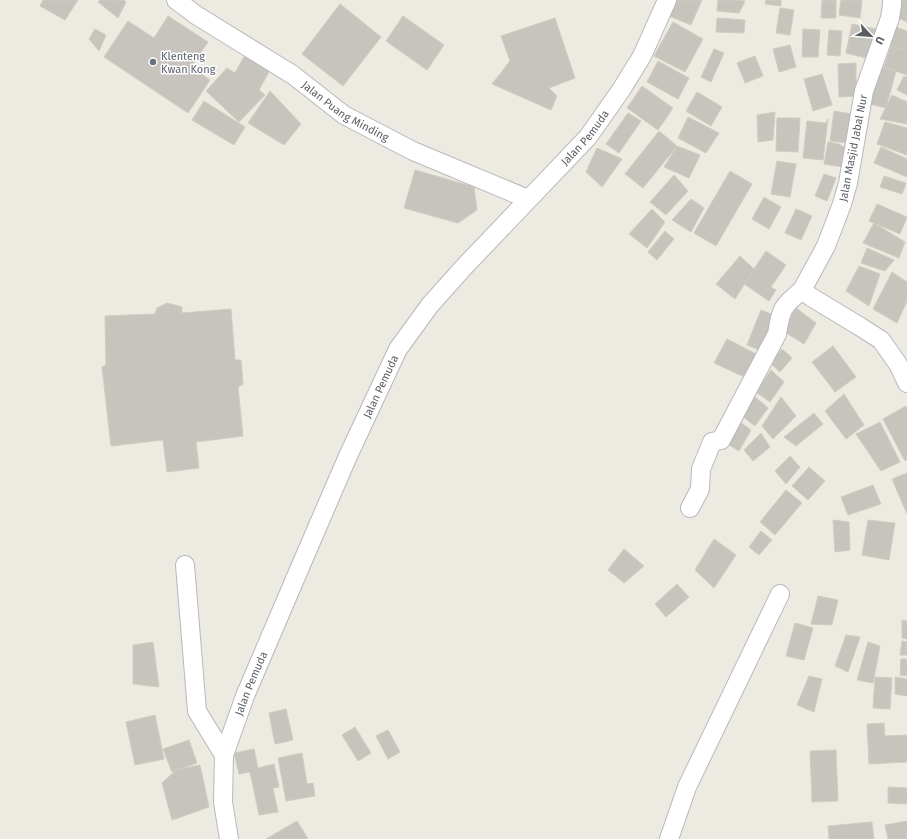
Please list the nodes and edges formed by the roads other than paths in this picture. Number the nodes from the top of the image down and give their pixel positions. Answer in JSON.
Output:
{"nodes":[{"id":1,"x":176,"y":0,"type":"edge"},
{"id":2,"x":667,"y":0,"type":"edge"},
{"id":3,"x":892,"y":0,"type":"edge"},
{"id":4,"x":528,"y":199,"type":"junction"},
{"id":5,"x":802,"y":290,"type":"junction"},
{"id":6,"x":907,"y":383,"type":"edge"},
{"id":7,"x":690,"y":508,"type":"dead end"},
{"id":8,"x":185,"y":565,"type":"dead end"},
{"id":9,"x":780,"y":594,"type":"dead end"},
{"id":10,"x":224,"y":755,"type":"junction"},
{"id":11,"x":229,"y":839,"type":"edge"},
{"id":12,"x":669,"y":839,"type":"edge"}],
"edges":[{"from":1,"to":4,"type":"street","name":"Jalan Puang Minding"},
{"from":2,"to":4,"type":"street","name":"Jalan Pemuda"},
{"from":3,"to":5,"type":"street","name":"Jalan Masjid Jabal Nur"},
{"from":4,"to":10,"type":"street","name":"Jalan Pemuda"},
{"from":5,"to":6,"type":"street"},
{"from":5,"to":7,"type":"street","name":"Jalan Masjid Jabal Nur"},
{"from":8,"to":10,"type":"street"},
{"from":9,"to":12,"type":"street"},
{"from":10,"to":11,"type":"street","name":"Jalan Pemuda"}]}
